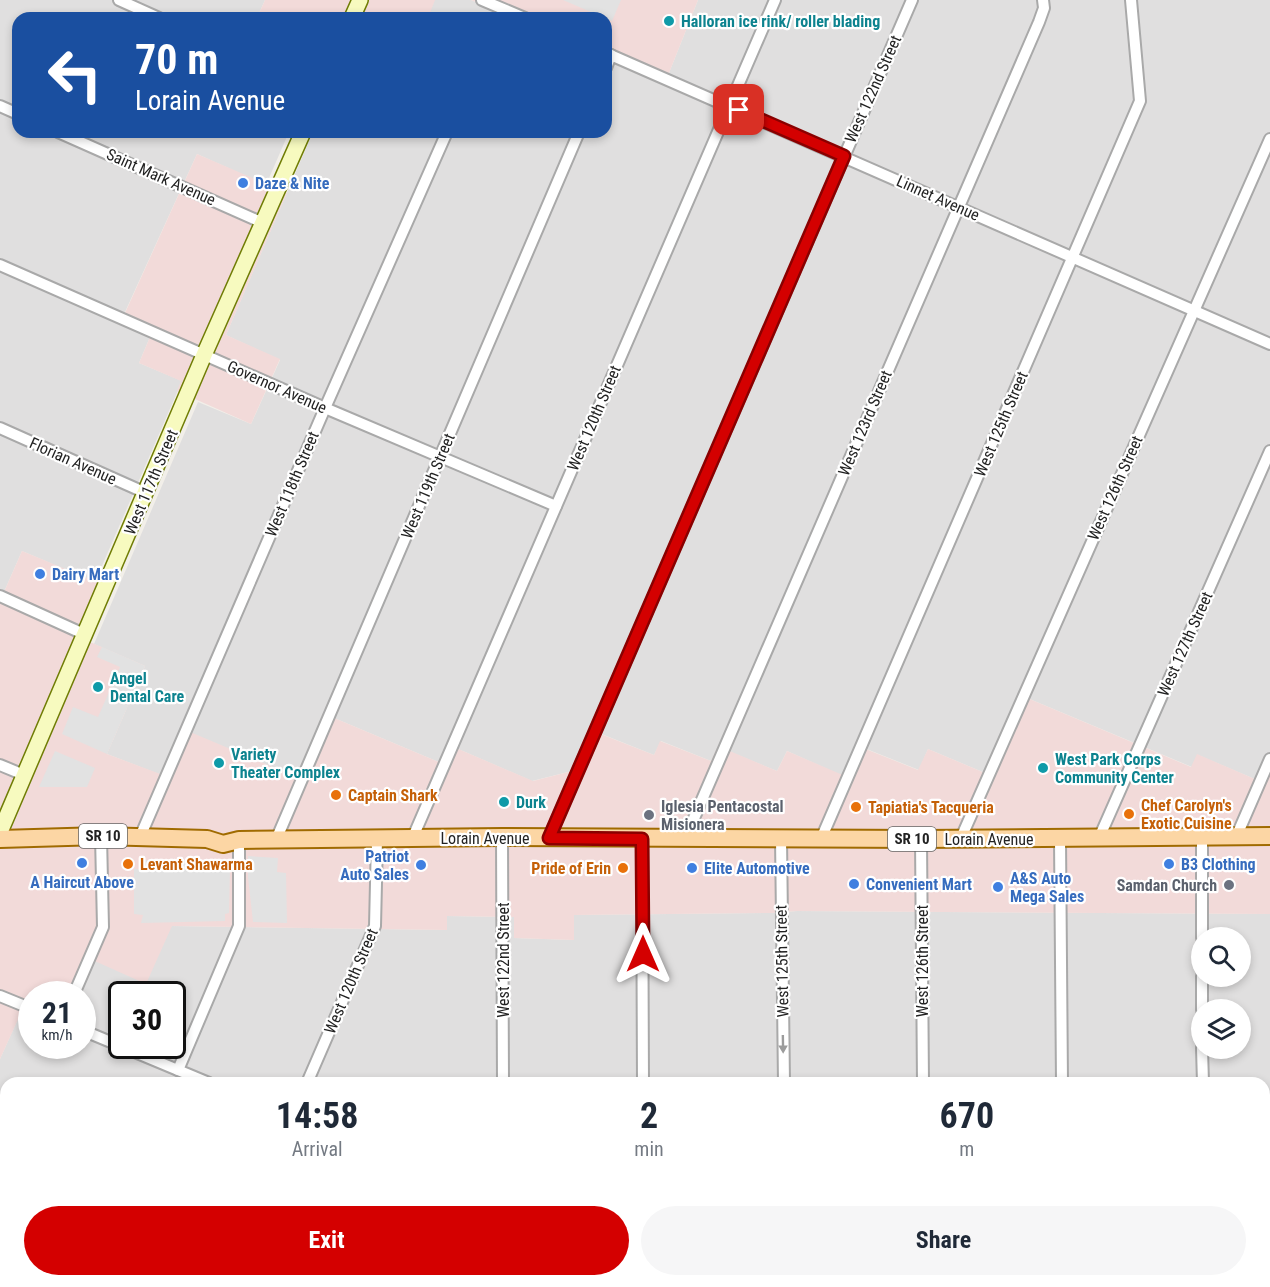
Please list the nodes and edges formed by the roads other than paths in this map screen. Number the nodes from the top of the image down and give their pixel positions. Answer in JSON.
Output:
{"nodes":[{"id":1,"x":119,"y":0,"type":"edge"},
{"id":2,"x":483,"y":0,"type":"edge"},
{"id":3,"x":776,"y":0,"type":"edge"},
{"id":4,"x":912,"y":0,"type":"edge"},
{"id":5,"x":1131,"y":0,"type":"edge"},
{"id":6,"x":1044,"y":4,"type":"edge"},
{"id":7,"x":146,"y":12,"type":"edge"},
{"id":8,"x":499,"y":12,"type":"edge"},
{"id":9,"x":612,"y":55,"type":"edge"},
{"id":10,"x":729,"y":106,"type":"junction"},
{"id":11,"x":72,"y":138,"type":"edge"},
{"id":12,"x":300,"y":138,"type":"edge"},
{"id":13,"x":444,"y":138,"type":"edge"},
{"id":14,"x":576,"y":138,"type":"edge"},
{"id":15,"x":1270,"y":139,"type":"edge"},
{"id":16,"x":844,"y":156,"type":"junction"},
{"id":17,"x":958,"y":207,"type":"junction"},
{"id":18,"x":263,"y":223,"type":"junction"},
{"id":19,"x":1074,"y":258,"type":"junction"},
{"id":20,"x":0,"y":265,"type":"edge"},
{"id":21,"x":1194,"y":311,"type":"junction"},
{"id":22,"x":1270,"y":344,"type":"edge"},
{"id":23,"x":204,"y":355,"type":"junction"},
{"id":24,"x":325,"y":408,"type":"junction"},
{"id":25,"x":0,"y":428,"type":"edge"},
{"id":26,"x":1270,"y":451,"type":"edge"},
{"id":27,"x":440,"y":457,"type":"junction"},
{"id":28,"x":146,"y":493,"type":"junction"},
{"id":29,"x":556,"y":506,"type":"junction"},
{"id":30,"x":0,"y":596,"type":"edge"},
{"id":31,"x":86,"y":635,"type":"junction"},
{"id":32,"x":1270,"y":759,"type":"edge"},
{"id":33,"x":0,"y":765,"type":"edge"},
{"id":34,"x":24,"y":775,"type":"junction"},
{"id":35,"x":0,"y":832,"type":"edge"},
{"id":36,"x":1202,"y":835,"type":"junction"},
{"id":37,"x":1237,"y":835,"type":"junction"},
{"id":38,"x":101,"y":836,"type":"junction"},
{"id":39,"x":1270,"y":836,"type":"edge"},
{"id":40,"x":140,"y":837,"type":"junction"},
{"id":41,"x":413,"y":837,"type":"junction"},
{"id":42,"x":502,"y":837,"type":"junction"},
{"id":43,"x":549,"y":838,"type":"junction"},
{"id":44,"x":781,"y":838,"type":"junction"},
{"id":45,"x":961,"y":838,"type":"junction"},
{"id":46,"x":1099,"y":838,"type":"junction"},
{"id":47,"x":0,"y":839,"type":"edge"},
{"id":48,"x":377,"y":839,"type":"junction"},
{"id":49,"x":642,"y":839,"type":"junction"},
{"id":50,"x":685,"y":839,"type":"junction"},
{"id":51,"x":821,"y":839,"type":"junction"},
{"id":52,"x":921,"y":839,"type":"junction"},
{"id":53,"x":1060,"y":839,"type":"junction"},
{"id":54,"x":239,"y":840,"type":"junction"},
{"id":55,"x":276,"y":840,"type":"junction"},
{"id":56,"x":1202,"y":927,"type":"edge"},
{"id":57,"x":80,"y":981,"type":"edge"},
{"id":58,"x":0,"y":996,"type":"edge"},
{"id":59,"x":18,"y":1003,"type":"edge"},
{"id":60,"x":96,"y":1036,"type":"edge"},
{"id":61,"x":1203,"y":1059,"type":"edge"},
{"id":62,"x":178,"y":1070,"type":"junction"},
{"id":63,"x":194,"y":1077,"type":"edge"},
{"id":64,"x":311,"y":1077,"type":"edge"},
{"id":65,"x":503,"y":1077,"type":"edge"},
{"id":66,"x":643,"y":1077,"type":"edge"},
{"id":67,"x":784,"y":1077,"type":"edge"},
{"id":68,"x":923,"y":1077,"type":"edge"},
{"id":69,"x":1062,"y":1077,"type":"edge"},
{"id":70,"x":1203,"y":1077,"type":"edge"}],
"edges":[{"from":1,"to":7,"type":"street"},
{"from":2,"to":8,"type":"street"},
{"from":3,"to":10,"type":"street","name":"West 120th Street"},
{"from":4,"to":16,"type":"street","name":"West 122nd Street"},
{"from":5,"to":19,"type":"street","name":"West 125th Street"},
{"from":6,"to":17,"type":"street","name":"West 123rd Street"},
{"from":9,"to":10,"type":"street","name":"Linnet Avenue"},
{"from":10,"to":16,"type":"street","name":"Linnet Avenue"},
{"from":10,"to":29,"type":"street","name":"West 120th Street"},
{"from":11,"to":18,"type":"street","name":"Saint Mark Avenue"},
{"from":12,"to":18,"type":"main road","name":"West 117th Street"},
{"from":13,"to":24,"type":"street","name":"West 118th Street"},
{"from":14,"to":27,"type":"street","name":"West 119th Street"},
{"from":15,"to":21,"type":"street","name":"West 126th Street"},
{"from":16,"to":17,"type":"street","name":"Linnet Avenue"},
{"from":16,"to":43,"type":"street","name":"West 122nd Street"},
{"from":17,"to":19,"type":"street","name":"Linnet Avenue"},
{"from":17,"to":50,"type":"street","name":"West 123rd Street"},
{"from":18,"to":23,"type":"main road","name":"West 117th Street"},
{"from":19,"to":21,"type":"street","name":"Linnet Avenue"},
{"from":19,"to":51,"type":"street","name":"West 125th Street"},
{"from":20,"to":23,"type":"street","name":"Governor Avenue"},
{"from":21,"to":22,"type":"street","name":"Linnet Avenue"},
{"from":21,"to":45,"type":"street","name":"West 126th Street"},
{"from":23,"to":24,"type":"street","name":"Governor Avenue"},
{"from":23,"to":28,"type":"main road","name":"West 117th Street"},
{"from":24,"to":27,"type":"street","name":"Governor Avenue"},
{"from":24,"to":40,"type":"street","name":"West 118th Street"},
{"from":25,"to":28,"type":"street","name":"Florian Avenue"},
{"from":26,"to":46,"type":"street","name":"West 127th Street"},
{"from":27,"to":29,"type":"street","name":"Governor Avenue"},
{"from":27,"to":55,"type":"street","name":"West 119th Street"},
{"from":28,"to":31,"type":"main road","name":"West 117th Street"},
{"from":29,"to":41,"type":"street","name":"West 120th Street"},
{"from":30,"to":31,"type":"street"},
{"from":31,"to":34,"type":"main road","name":"West 117th Street"},
{"from":32,"to":37,"type":"street"},
{"from":33,"to":34,"type":"street"},
{"from":34,"to":35,"type":"main road","name":"West 117th Street"},
{"from":36,"to":37,"type":"main road","name":"Lorain Avenue","number":"SR 10"},
{"from":36,"to":46,"type":"main road","name":"Lorain Avenue","number":"SR 10"},
{"from":36,"to":56,"type":"street"},
{"from":37,"to":39,"type":"main road","name":"Lorain Avenue","number":"SR 10"},
{"from":38,"to":40,"type":"main road","name":"Lorain Avenue","number":"SR 10"},
{"from":38,"to":47,"type":"main road","name":"Lorain Avenue","number":"SR 10"},
{"from":38,"to":57,"type":"street"},
{"from":40,"to":54,"type":"main road","name":"Lorain Avenue","number":"SR 10"},
{"from":41,"to":42,"type":"main road","name":"Lorain Avenue","number":"SR 10"},
{"from":41,"to":48,"type":"main road","name":"Lorain Avenue","number":"SR 10"},
{"from":42,"to":43,"type":"main road","name":"Lorain Avenue","number":"SR 10"},
{"from":42,"to":65,"type":"street","name":"West 122nd Street"},
{"from":43,"to":49,"type":"main road","name":"Lorain Avenue","number":"SR 10"},
{"from":44,"to":50,"type":"main road","name":"Lorain Avenue","number":"SR 10"},
{"from":44,"to":51,"type":"main road","name":"Lorain Avenue","number":"SR 10"},
{"from":44,"to":67,"type":"street","name":"West 125th Street","one_way":true},
{"from":45,"to":52,"type":"main road","name":"Lorain Avenue","number":"SR 10"},
{"from":45,"to":53,"type":"main road","name":"Lorain Avenue","number":"SR 10"},
{"from":46,"to":53,"type":"main road","name":"Lorain Avenue","number":"SR 10"},
{"from":48,"to":55,"type":"main road","name":"Lorain Avenue","number":"SR 10"},
{"from":48,"to":64,"type":"street","name":"West 120th Street"},
{"from":49,"to":50,"type":"main road","name":"Lorain Avenue","number":"SR 10"},
{"from":49,"to":66,"type":"street"},
{"from":51,"to":52,"type":"main road","name":"Lorain Avenue","number":"SR 10"},
{"from":52,"to":68,"type":"street","name":"West 126th Street"},
{"from":53,"to":69,"type":"street"},
{"from":54,"to":55,"type":"main road","name":"Lorain Avenue","number":"SR 10"},
{"from":54,"to":62,"type":"street"},
{"from":58,"to":59,"type":"street"},
{"from":60,"to":62,"type":"street"},
{"from":61,"to":70,"type":"street"},
{"from":62,"to":63,"type":"street"}]}
